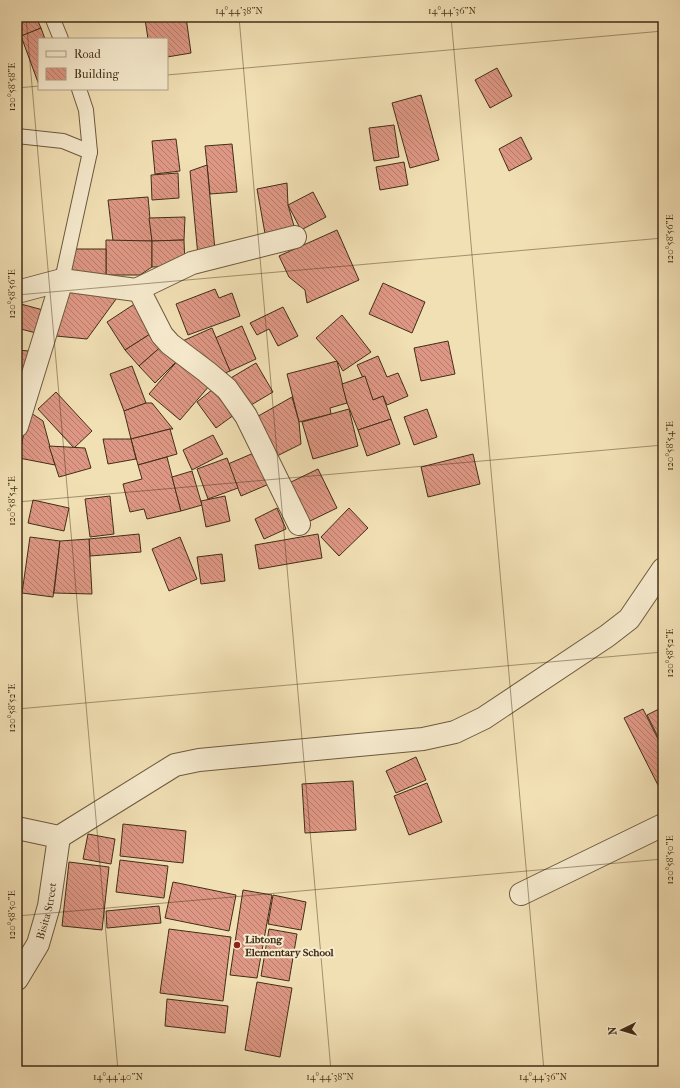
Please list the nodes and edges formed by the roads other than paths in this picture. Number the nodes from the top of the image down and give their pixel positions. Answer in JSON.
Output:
{"nodes":[{"id":1,"x":52,"y":17,"type":"edge"},
{"id":2,"x":60,"y":38,"type":"edge"},
{"id":3,"x":79,"y":90,"type":"edge"},
{"id":4,"x":17,"y":136,"type":"edge"},
{"id":5,"x":90,"y":152,"type":"junction"},
{"id":6,"x":295,"y":237,"type":"dead end"},
{"id":7,"x":62,"y":280,"type":"junction"},
{"id":8,"x":139,"y":290,"type":"junction"},
{"id":9,"x":17,"y":292,"type":"edge"},
{"id":10,"x":17,"y":426,"type":"edge"},
{"id":11,"x":299,"y":524,"type":"dead end"},
{"id":12,"x":663,"y":569,"type":"edge"},
{"id":13,"x":663,"y":825,"type":"edge"},
{"id":14,"x":17,"y":828,"type":"edge"},
{"id":15,"x":59,"y":837,"type":"junction"},
{"id":16,"x":521,"y":894,"type":"dead end"},
{"id":17,"x":17,"y":979,"type":"edge"}],
"edges":[{"from":1,"to":2,"type":"lane"},
{"from":3,"to":5,"type":"lane"},
{"from":4,"to":5,"type":"lane"},
{"from":5,"to":7,"type":"lane"},
{"from":6,"to":8,"type":"street"},
{"from":7,"to":8,"type":"street"},
{"from":7,"to":9,"type":"street"},
{"from":7,"to":10,"type":"street"},
{"from":8,"to":11,"type":"street"},
{"from":12,"to":15,"type":"street"},
{"from":13,"to":16,"type":"street"},
{"from":14,"to":15,"type":"street"},
{"from":15,"to":17,"type":"street","name":"Bisita Street"}]}
